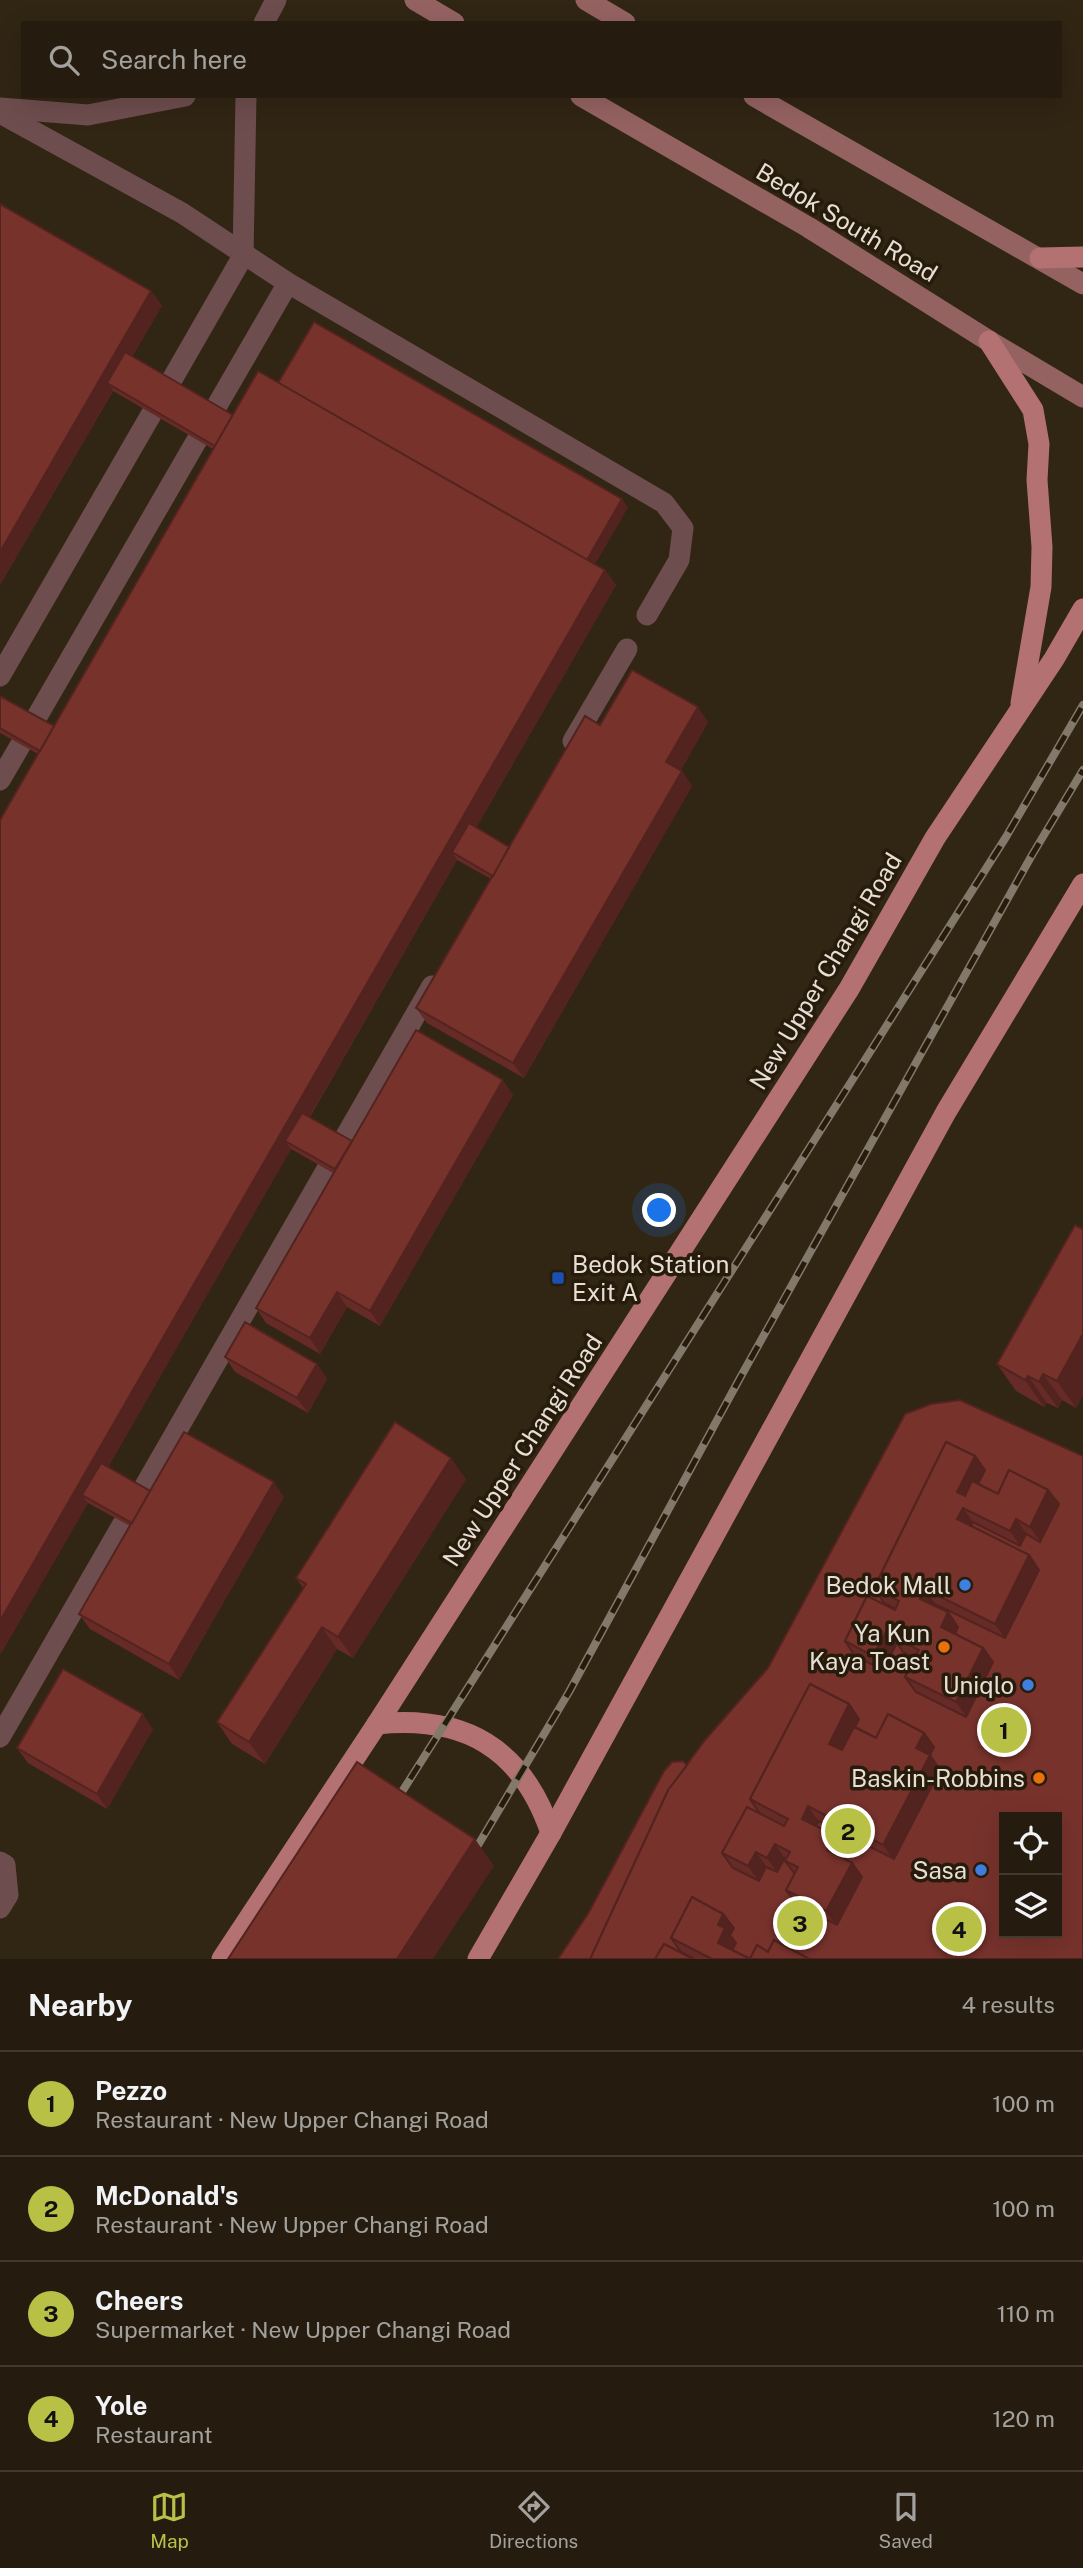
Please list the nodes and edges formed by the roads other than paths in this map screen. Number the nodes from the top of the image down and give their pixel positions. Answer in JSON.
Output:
{"nodes":[{"id":1,"x":276,"y":0,"type":"edge"},
{"id":2,"x":415,"y":0,"type":"edge"},
{"id":3,"x":586,"y":0,"type":"edge"},
{"id":4,"x":265,"y":21,"type":"edge"},
{"id":5,"x":451,"y":21,"type":"edge"},
{"id":6,"x":622,"y":21,"type":"edge"},
{"id":7,"x":175,"y":98,"type":"edge"},
{"id":8,"x":246,"y":98,"type":"edge"},
{"id":9,"x":584,"y":98,"type":"edge"},
{"id":10,"x":758,"y":98,"type":"edge"},
{"id":11,"x":0,"y":108,"type":"edge"},
{"id":12,"x":0,"y":113,"type":"edge"},
{"id":13,"x":243,"y":256,"type":"junction"},
{"id":14,"x":1083,"y":257,"type":"edge"},
{"id":15,"x":1040,"y":258,"type":"junction"},
{"id":16,"x":288,"y":284,"type":"junction"},
{"id":17,"x":1083,"y":284,"type":"edge"},
{"id":18,"x":989,"y":341,"type":"junction"},
{"id":19,"x":170,"y":383,"type":"edge"},
{"id":20,"x":1083,"y":397,"type":"edge"},
{"id":21,"x":215,"y":409,"type":"edge"},
{"id":22,"x":152,"y":413,"type":"edge"},
{"id":23,"x":197,"y":440,"type":"edge"},
{"id":24,"x":1083,"y":609,"type":"edge"},
{"id":25,"x":647,"y":615,"type":"dead end"},
{"id":26,"x":627,"y":649,"type":"dead end"},
{"id":27,"x":0,"y":676,"type":"edge"},
{"id":28,"x":1020,"y":712,"type":"junction"},
{"id":29,"x":35,"y":720,"type":"edge"},
{"id":30,"x":21,"y":744,"type":"edge"},
{"id":31,"x":565,"y":756,"type":"edge"},
{"id":32,"x":0,"y":780,"type":"edge"},
{"id":33,"x":1083,"y":884,"type":"edge"},
{"id":34,"x":445,"y":964,"type":"edge"},
{"id":35,"x":343,"y":1141,"type":"edge"},
{"id":36,"x":327,"y":1169,"type":"edge"},
{"id":37,"x":142,"y":1491,"type":"edge"},
{"id":38,"x":124,"y":1522,"type":"edge"},
{"id":39,"x":377,"y":1724,"type":"junction"},
{"id":40,"x":0,"y":1737,"type":"edge"},
{"id":41,"x":551,"y":1833,"type":"junction"},
{"id":42,"x":0,"y":1861,"type":"edge"},
{"id":43,"x":0,"y":1908,"type":"edge"},
{"id":44,"x":222,"y":1959,"type":"edge"},
{"id":45,"x":478,"y":1959,"type":"edge"}],
"edges":[{"from":1,"to":4,"type":"lane"},
{"from":2,"to":5,"type":"main road"},
{"from":3,"to":6,"type":"main road"},
{"from":7,"to":11,"type":"lane"},
{"from":8,"to":13,"type":"lane"},
{"from":9,"to":18,"type":"main road","name":"Bedok South Road"},
{"from":10,"to":15,"type":"main road"},
{"from":12,"to":13,"type":"lane"},
{"from":13,"to":16,"type":"lane"},
{"from":13,"to":19,"type":"lane"},
{"from":14,"to":15,"type":"main road"},
{"from":15,"to":17,"type":"main road"},
{"from":16,"to":21,"type":"lane"},
{"from":16,"to":25,"type":"lane"},
{"from":18,"to":20,"type":"main road","name":"Bedok South Road"},
{"from":18,"to":28,"type":"main road"},
{"from":22,"to":27,"type":"lane"},
{"from":23,"to":29,"type":"lane"},
{"from":24,"to":28,"type":"main road","name":"New Upper Changi Road"},
{"from":26,"to":31,"type":"lane"},
{"from":28,"to":39,"type":"main road","name":"New Upper Changi Road"},
{"from":30,"to":32,"type":"lane"},
{"from":33,"to":41,"type":"main road"},
{"from":34,"to":35,"type":"lane"},
{"from":36,"to":37,"type":"lane"},
{"from":38,"to":40,"type":"lane"},
{"from":39,"to":41,"type":"main road"},
{"from":39,"to":44,"type":"main road","name":"New Upper Changi Road"},
{"from":41,"to":45,"type":"main road"},
{"from":42,"to":43,"type":"lane"}]}
